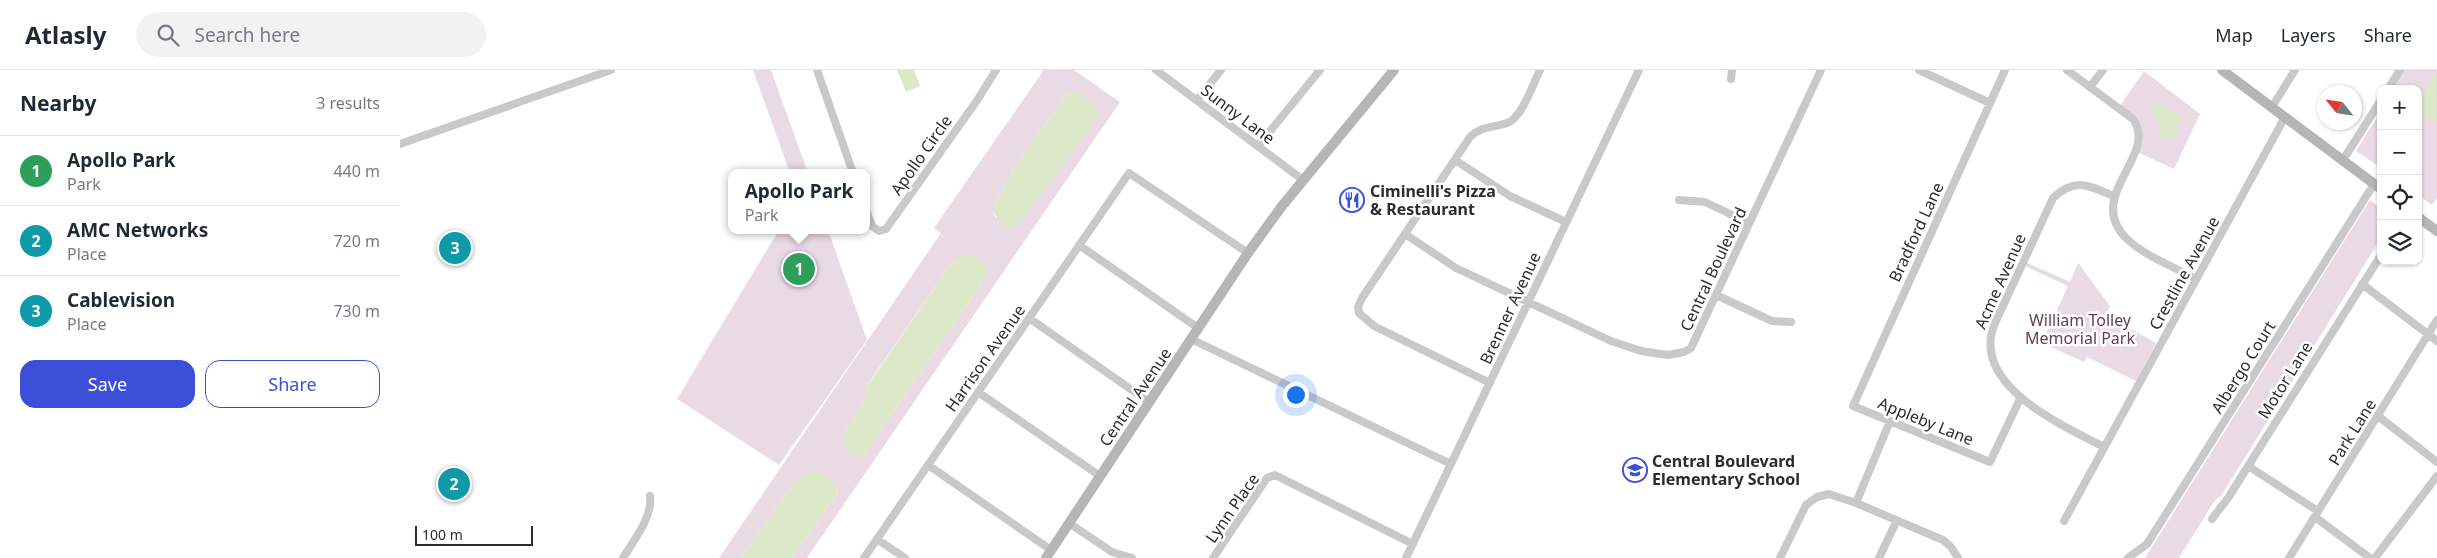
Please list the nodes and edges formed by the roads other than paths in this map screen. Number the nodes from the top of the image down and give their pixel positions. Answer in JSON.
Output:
{"nodes":[{"id":1,"x":612,"y":70,"type":"edge"},
{"id":2,"x":818,"y":70,"type":"edge"},
{"id":3,"x":996,"y":70,"type":"edge"},
{"id":4,"x":1156,"y":70,"type":"edge"},
{"id":5,"x":1221,"y":70,"type":"edge"},
{"id":6,"x":1320,"y":70,"type":"edge"},
{"id":7,"x":1394,"y":70,"type":"edge"},
{"id":8,"x":1540,"y":70,"type":"edge"},
{"id":9,"x":1639,"y":70,"type":"edge"},
{"id":10,"x":1732,"y":70,"type":"edge"},
{"id":11,"x":1819,"y":70,"type":"edge"},
{"id":12,"x":1919,"y":70,"type":"edge"},
{"id":13,"x":2005,"y":70,"type":"edge"},
{"id":14,"x":2067,"y":70,"type":"edge"},
{"id":15,"x":2103,"y":70,"type":"edge"},
{"id":16,"x":2222,"y":70,"type":"edge"},
{"id":17,"x":2295,"y":70,"type":"edge"},
{"id":18,"x":2400,"y":70,"type":"edge"},
{"id":19,"x":1731,"y":80,"type":"dead end"},
{"id":20,"x":2391,"y":85,"type":"edge"},
{"id":21,"x":2090,"y":87,"type":"junction"},
{"id":22,"x":1197,"y":100,"type":"junction"},
{"id":23,"x":1990,"y":103,"type":"junction"},
{"id":24,"x":2377,"y":106,"type":"edge"},
{"id":25,"x":2272,"y":107,"type":"junction"},
{"id":26,"x":2285,"y":117,"type":"junction"},
{"id":27,"x":400,"y":144,"type":"edge"},
{"id":28,"x":1258,"y":146,"type":"junction"},
{"id":29,"x":1456,"y":160,"type":"junction"},
{"id":30,"x":2343,"y":160,"type":"junction"},
{"id":31,"x":853,"y":169,"type":"edge"},
{"id":32,"x":1303,"y":180,"type":"junction"},
{"id":33,"x":2377,"y":185,"type":"edge"},
{"id":34,"x":2377,"y":188,"type":"edge"},
{"id":35,"x":2114,"y":196,"type":"junction"},
{"id":36,"x":1679,"y":200,"type":"dead end"},
{"id":37,"x":2422,"y":220,"type":"edge"},
{"id":38,"x":870,"y":221,"type":"edge"},
{"id":39,"x":1566,"y":222,"type":"junction"},
{"id":40,"x":1749,"y":223,"type":"junction"},
{"id":41,"x":2437,"y":231,"type":"edge"},
{"id":42,"x":1405,"y":234,"type":"junction"},
{"id":43,"x":1079,"y":245,"type":"junction"},
{"id":44,"x":1248,"y":253,"type":"junction"},
{"id":45,"x":2377,"y":261,"type":"edge"},
{"id":46,"x":2196,"y":279,"type":"junction"},
{"id":47,"x":2362,"y":284,"type":"junction"},
{"id":48,"x":1716,"y":295,"type":"junction"},
{"id":49,"x":1528,"y":302,"type":"junction"},
{"id":50,"x":1029,"y":318,"type":"junction"},
{"id":51,"x":2437,"y":320,"type":"edge"},
{"id":52,"x":1791,"y":322,"type":"dead end"},
{"id":53,"x":1194,"y":325,"type":"junction"},
{"id":54,"x":2429,"y":334,"type":"junction"},
{"id":55,"x":1191,"y":339,"type":"junction"},
{"id":56,"x":2437,"y":341,"type":"edge"},
{"id":57,"x":1490,"y":383,"type":"junction"},
{"id":58,"x":978,"y":392,"type":"junction"},
{"id":59,"x":2020,"y":397,"type":"junction"},
{"id":60,"x":1150,"y":402,"type":"junction"},
{"id":61,"x":1852,"y":406,"type":"joint"},
{"id":62,"x":2378,"y":416,"type":"junction"},
{"id":63,"x":1890,"y":421,"type":"junction"},
{"id":64,"x":2104,"y":447,"type":"junction"},
{"id":65,"x":2437,"y":462,"type":"edge"},
{"id":66,"x":1451,"y":464,"type":"junction"},
{"id":67,"x":928,"y":465,"type":"junction"},
{"id":68,"x":2248,"y":466,"type":"junction"},
{"id":69,"x":1100,"y":476,"type":"junction"},
{"id":70,"x":2437,"y":476,"type":"edge"},
{"id":71,"x":650,"y":496,"type":"dead end"},
{"id":72,"x":1856,"y":503,"type":"junction"},
{"id":73,"x":2316,"y":514,"type":"junction"},
{"id":74,"x":2212,"y":519,"type":"dead end"},
{"id":75,"x":1897,"y":520,"type":"junction"},
{"id":76,"x":2064,"y":521,"type":"dead end"},
{"id":77,"x":1069,"y":524,"type":"junction"},
{"id":78,"x":877,"y":539,"type":"junction"},
{"id":79,"x":1413,"y":544,"type":"junction"},
{"id":80,"x":1048,"y":554,"type":"edge"},
{"id":81,"x":623,"y":558,"type":"edge"},
{"id":82,"x":864,"y":558,"type":"edge"},
{"id":83,"x":905,"y":558,"type":"edge"},
{"id":84,"x":1132,"y":558,"type":"edge"},
{"id":85,"x":1213,"y":558,"type":"edge"},
{"id":86,"x":1406,"y":558,"type":"edge"},
{"id":87,"x":1780,"y":558,"type":"edge"},
{"id":88,"x":1879,"y":558,"type":"edge"},
{"id":89,"x":1958,"y":558,"type":"edge"},
{"id":90,"x":2128,"y":558,"type":"edge"},
{"id":91,"x":2289,"y":558,"type":"edge"},
{"id":92,"x":2370,"y":558,"type":"edge"},
{"id":93,"x":2375,"y":558,"type":"edge"}],
"edges":[{"from":1,"to":27,"type":"street"},
{"from":2,"to":31,"type":"street"},
{"from":3,"to":38,"type":"street","name":"Apollo Circle"},
{"from":4,"to":22,"type":"street","name":"Sunny Lane"},
{"from":5,"to":22,"type":"street"},
{"from":6,"to":28,"type":"street"},
{"from":7,"to":32,"type":"main road"},
{"from":8,"to":29,"type":"street"},
{"from":9,"to":39,"type":"street","name":"Brenner Avenue"},
{"from":10,"to":19,"type":"street"},
{"from":11,"to":40,"type":"street","name":"Central Boulevard"},
{"from":12,"to":23,"type":"street"},
{"from":13,"to":23,"type":"street","name":"Bradford Lane"},
{"from":14,"to":21,"type":"street"},
{"from":15,"to":21,"type":"street"},
{"from":16,"to":25,"type":"main road"},
{"from":17,"to":25,"type":"street"},
{"from":18,"to":20,"type":"street"},
{"from":21,"to":35,"type":"street"},
{"from":22,"to":28,"type":"street","name":"Sunny Lane"},
{"from":23,"to":61,"type":"street","name":"Bradford Lane"},
{"from":24,"to":30,"type":"street"},
{"from":25,"to":26,"type":"main road"},
{"from":26,"to":30,"type":"main road"},
{"from":26,"to":46,"type":"street","name":"Crestline Avenue"},
{"from":28,"to":32,"type":"street","name":"Sunny Lane"},
{"from":29,"to":39,"type":"street"},
{"from":29,"to":42,"type":"street"},
{"from":30,"to":33,"type":"main road"},
{"from":32,"to":44,"type":"main road","name":"Central Avenue"},
{"from":34,"to":90,"type":"street","name":"Albergo Court"},
{"from":35,"to":46,"type":"street"},
{"from":35,"to":59,"type":"street","name":"Acme Avenue"},
{"from":36,"to":40,"type":"street"},
{"from":37,"to":41,"type":"main road"},
{"from":39,"to":49,"type":"street","name":"Brenner Avenue"},
{"from":40,"to":48,"type":"street","name":"Central Boulevard"},
{"from":42,"to":49,"type":"street","name":"Central Boulevard"},
{"from":42,"to":57,"type":"street"},
{"from":43,"to":44,"type":"street","name":"Harrison Avenue"},
{"from":43,"to":50,"type":"street","name":"Harrison Avenue"},
{"from":43,"to":53,"type":"street"},
{"from":44,"to":53,"type":"main road","name":"Central Avenue"},
{"from":45,"to":47,"type":"street","name":"Motor Lane"},
{"from":46,"to":64,"type":"street","name":"Crestline Avenue"},
{"from":47,"to":54,"type":"street"},
{"from":47,"to":68,"type":"street","name":"Motor Lane"},
{"from":48,"to":49,"type":"street","name":"Central Boulevard"},
{"from":48,"to":52,"type":"street"},
{"from":49,"to":57,"type":"street","name":"Brenner Avenue"},
{"from":50,"to":58,"type":"street","name":"Harrison Avenue"},
{"from":50,"to":60,"type":"street"},
{"from":51,"to":54,"type":"street","name":"Park Lane"},
{"from":53,"to":55,"type":"main road","name":"Central Avenue"},
{"from":54,"to":56,"type":"street"},
{"from":54,"to":62,"type":"street","name":"Park Lane"},
{"from":55,"to":60,"type":"main road","name":"Central Avenue"},
{"from":55,"to":66,"type":"street"},
{"from":57,"to":66,"type":"street","name":"Brenner Avenue"},
{"from":58,"to":67,"type":"street","name":"Harrison Avenue"},
{"from":58,"to":69,"type":"street"},
{"from":59,"to":63,"type":"street","name":"Appleby Lane"},
{"from":59,"to":64,"type":"street","name":"Acme Avenue"},
{"from":60,"to":69,"type":"main road","name":"Central Avenue"},
{"from":61,"to":63,"type":"street","name":"Appleby Lane"},
{"from":62,"to":65,"type":"street"},
{"from":62,"to":73,"type":"street","name":"Park Lane"},
{"from":63,"to":72,"type":"street"},
{"from":64,"to":76,"type":"street","name":"Crestline Avenue"},
{"from":66,"to":79,"type":"street","name":"Brenner Avenue"},
{"from":67,"to":78,"type":"street","name":"Harrison Avenue"},
{"from":67,"to":80,"type":"street"},
{"from":68,"to":73,"type":"street"},
{"from":68,"to":74,"type":"street","name":"Motor Lane"},
{"from":69,"to":77,"type":"main road","name":"Central Avenue"},
{"from":70,"to":93,"type":"street"},
{"from":71,"to":81,"type":"street"},
{"from":72,"to":75,"type":"street"},
{"from":72,"to":87,"type":"street"},
{"from":73,"to":91,"type":"street","name":"Park Lane"},
{"from":73,"to":92,"type":"street"},
{"from":75,"to":88,"type":"street"},
{"from":75,"to":89,"type":"street"},
{"from":77,"to":80,"type":"main road","name":"Central Avenue"},
{"from":77,"to":84,"type":"street"},
{"from":78,"to":82,"type":"street","name":"Harrison Avenue"},
{"from":78,"to":83,"type":"street"},
{"from":79,"to":85,"type":"street","name":"Lynn Place"},
{"from":79,"to":86,"type":"street","name":"Brenner Avenue"}]}
